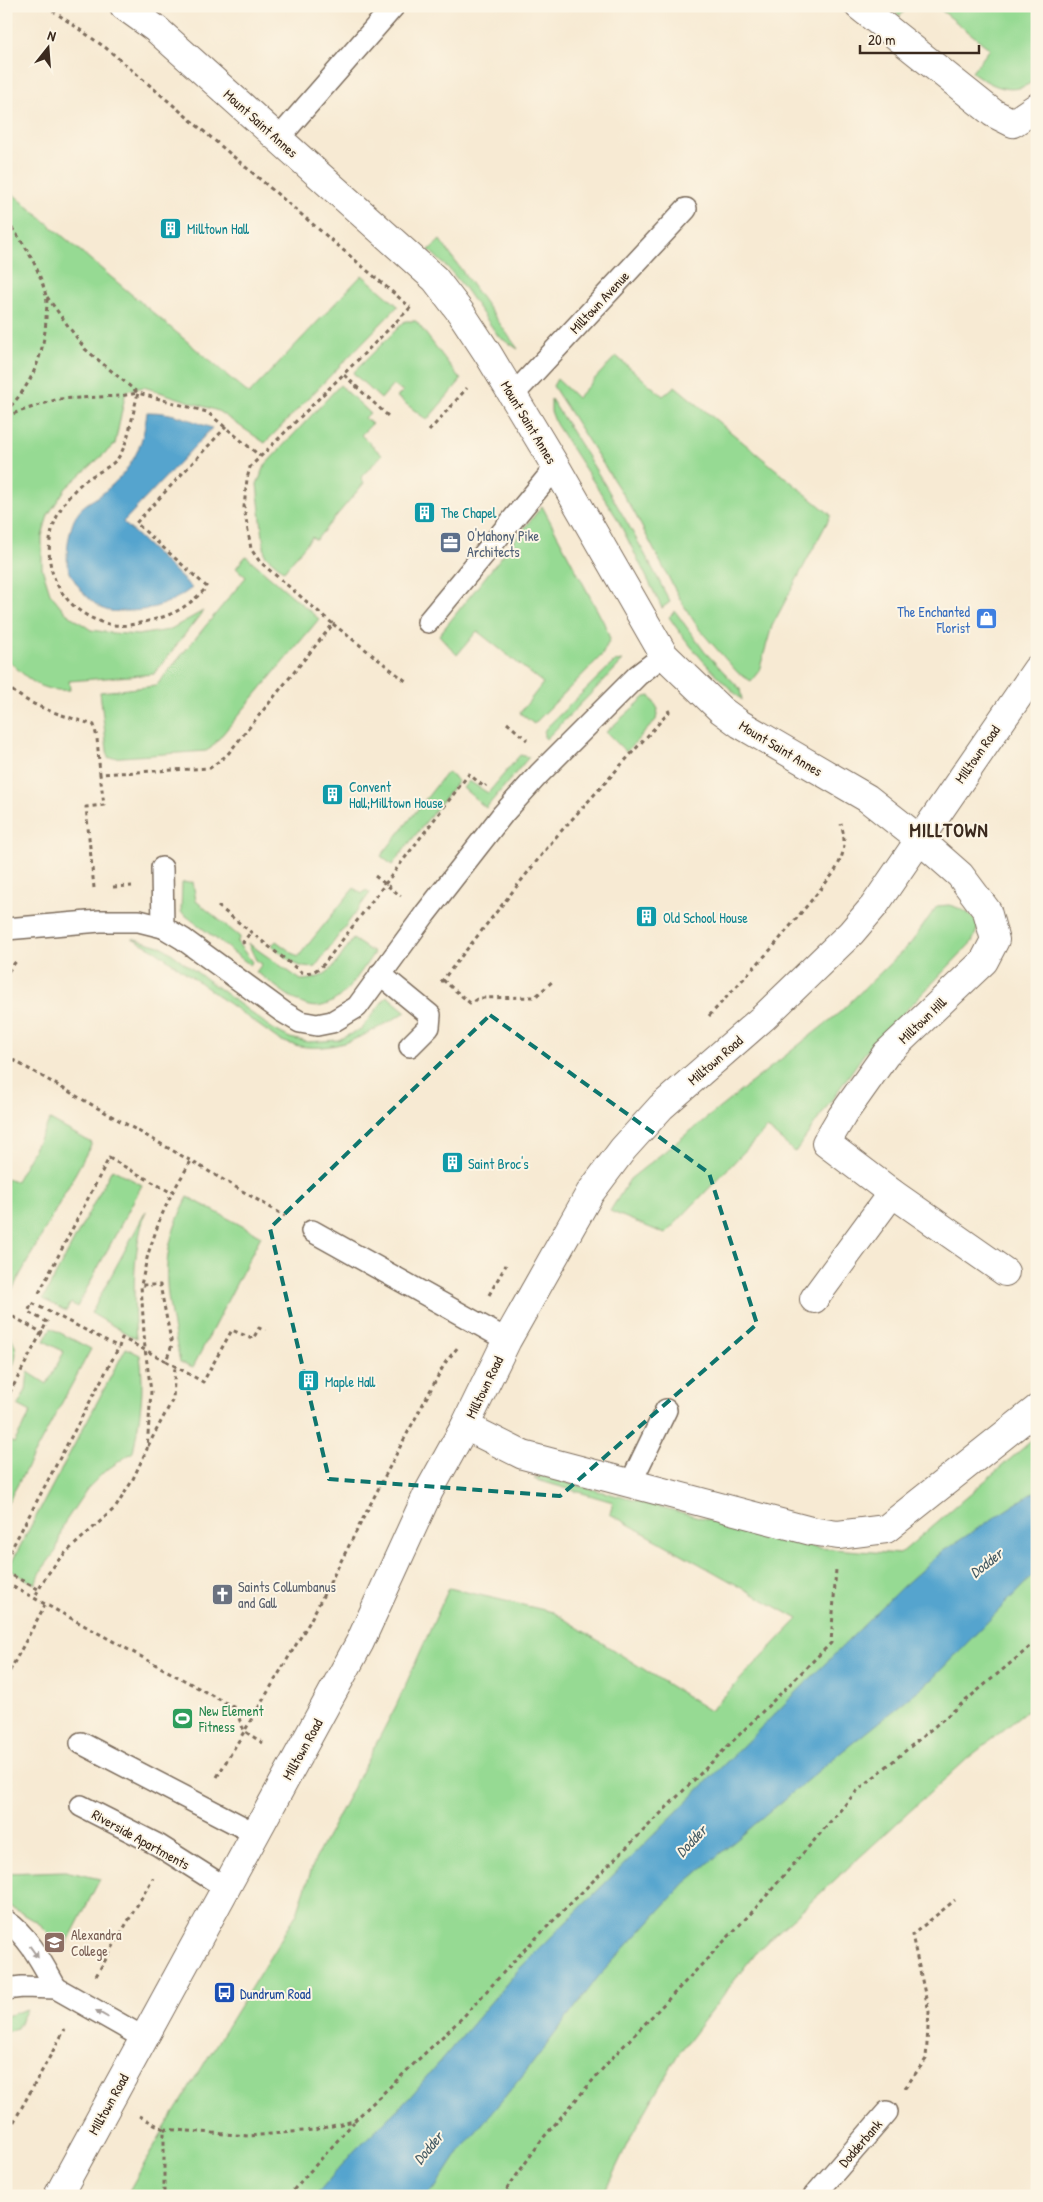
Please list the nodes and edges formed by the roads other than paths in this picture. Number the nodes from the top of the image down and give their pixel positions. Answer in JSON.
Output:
{"nodes":[{"id":1,"x":124,"y":6,"type":"edge"},
{"id":2,"x":394,"y":6,"type":"edge"},
{"id":3,"x":859,"y":6,"type":"edge"},
{"id":4,"x":1037,"y":107,"type":"edge"},
{"id":5,"x":278,"y":139,"type":"junction"},
{"id":6,"x":686,"y":209,"type":"dead end"},
{"id":7,"x":512,"y":395,"type":"junction"},
{"id":8,"x":556,"y":467,"type":"junction"},
{"id":9,"x":428,"y":622,"type":"dead end"},
{"id":10,"x":664,"y":655,"type":"junction"},
{"id":11,"x":1037,"y":669,"type":"edge"},
{"id":12,"x":919,"y":839,"type":"junction"},
{"id":13,"x":162,"y":868,"type":"dead end"},
{"id":14,"x":163,"y":927,"type":"junction"},
{"id":15,"x":6,"y":929,"type":"edge"},
{"id":16,"x":380,"y":974,"type":"junction"},
{"id":17,"x":410,"y":1046,"type":"dead end"},
{"id":18,"x":892,"y":1193,"type":"junction"},
{"id":19,"x":312,"y":1231,"type":"road end"},
{"id":20,"x":1005,"y":1272,"type":"dead end"},
{"id":21,"x":814,"y":1299,"type":"dead end"},
{"id":22,"x":506,"y":1340,"type":"junction"},
{"id":23,"x":1037,"y":1409,"type":"edge"},
{"id":24,"x":666,"y":1410,"type":"dead end"},
{"id":25,"x":464,"y":1426,"type":"junction"},
{"id":26,"x":631,"y":1482,"type":"junction"},
{"id":27,"x":81,"y":1743,"type":"dead end"},
{"id":28,"x":81,"y":1806,"type":"dead end"},
{"id":29,"x":256,"y":1834,"type":"junction"},
{"id":30,"x":226,"y":1888,"type":"junction"},
{"id":31,"x":6,"y":1921,"type":"edge"},
{"id":32,"x":56,"y":1988,"type":"junction"},
{"id":33,"x":6,"y":1990,"type":"edge"},
{"id":34,"x":144,"y":2038,"type":"junction"},
{"id":35,"x":887,"y":2112,"type":"road end"},
{"id":36,"x":58,"y":2196,"type":"edge"},
{"id":37,"x":814,"y":2196,"type":"edge"}],
"edges":[{"from":1,"to":5,"type":"street","name":"Mount Saint Annes"},
{"from":2,"to":5,"type":"lane"},
{"from":3,"to":4,"type":"street"},
{"from":5,"to":7,"type":"street","name":"Mount Saint Annes"},
{"from":6,"to":7,"type":"lane","name":"Milltown Avenue"},
{"from":7,"to":8,"type":"street","name":"Mount Saint Annes"},
{"from":8,"to":9,"type":"lane"},
{"from":8,"to":10,"type":"street","name":"Mount Saint Annes"},
{"from":10,"to":12,"type":"street","name":"Mount Saint Annes"},
{"from":10,"to":16,"type":"lane"},
{"from":11,"to":12,"type":"street","name":"Milltown Road"},
{"from":12,"to":18,"type":"street","name":"Milltown Hill"},
{"from":12,"to":22,"type":"street","name":"Milltown Road"},
{"from":13,"to":14,"type":"lane"},
{"from":14,"to":15,"type":"lane"},
{"from":14,"to":16,"type":"lane"},
{"from":16,"to":17,"type":"lane"},
{"from":18,"to":20,"type":"street","name":"Milltown Hill"},
{"from":18,"to":21,"type":"street"},
{"from":19,"to":22,"type":"lane"},
{"from":22,"to":25,"type":"street","name":"Milltown Road"},
{"from":23,"to":26,"type":"street"},
{"from":24,"to":26,"type":"lane"},
{"from":25,"to":26,"type":"street"},
{"from":25,"to":29,"type":"street","name":"Milltown Road"},
{"from":27,"to":29,"type":"lane"},
{"from":28,"to":30,"type":"lane","name":"Riverside Apartments"},
{"from":29,"to":30,"type":"street","name":"Milltown Road"},
{"from":30,"to":34,"type":"street","name":"Milltown Road"},
{"from":31,"to":32,"type":"lane","one_way":true},
{"from":32,"to":33,"type":"lane"},
{"from":34,"to":32,"type":"lane","one_way":true},
{"from":34,"to":36,"type":"street","name":"Milltown Road"},
{"from":35,"to":37,"type":"lane","name":"Dodderbank"}]}
